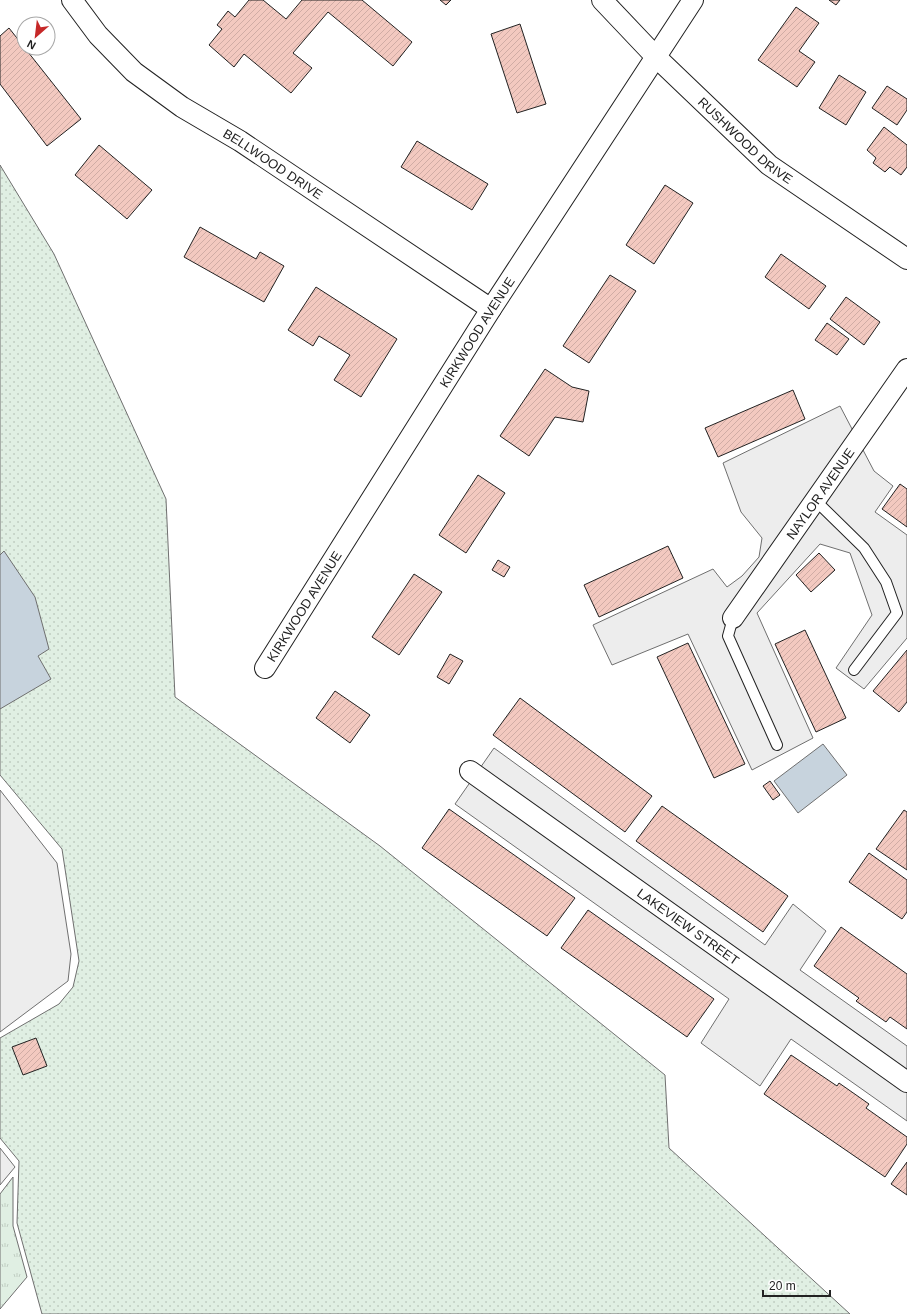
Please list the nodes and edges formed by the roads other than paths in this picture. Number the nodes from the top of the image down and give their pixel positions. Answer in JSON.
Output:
{"nodes":[{"id":1,"x":72,"y":0,"type":"edge"},
{"id":2,"x":602,"y":0,"type":"edge"},
{"id":3,"x":693,"y":0,"type":"edge"},
{"id":4,"x":656,"y":57,"type":"junction"},
{"id":5,"x":907,"y":258,"type":"edge"},
{"id":6,"x":491,"y":309,"type":"junction"},
{"id":7,"x":907,"y":369,"type":"edge"},
{"id":8,"x":815,"y":500,"type":"junction"},
{"id":9,"x":733,"y":618,"type":"joint"},
{"id":10,"x":265,"y":668,"type":"dead end"},
{"id":11,"x":854,"y":670,"type":"dead end"},
{"id":12,"x":777,"y":745,"type":"dead end"},
{"id":13,"x":470,"y":771,"type":"dead end"},
{"id":14,"x":907,"y":1082,"type":"edge"}],
"edges":[{"from":1,"to":6,"type":"street","name":"BELLWOOD DRIVE"},
{"from":2,"to":4,"type":"street","name":"RUSHWOOD DRIVE"},
{"from":3,"to":4,"type":"street","name":"KIRKWOOD AVENUE"},
{"from":4,"to":5,"type":"street","name":"RUSHWOOD DRIVE"},
{"from":4,"to":6,"type":"street","name":"KIRKWOOD AVENUE"},
{"from":6,"to":10,"type":"street","name":"KIRKWOOD AVENUE"},
{"from":7,"to":8,"type":"street","name":"NAYLOR AVENUE"},
{"from":8,"to":9,"type":"street","name":"NAYLOR AVENUE"},
{"from":8,"to":11,"type":"lane"},
{"from":9,"to":12,"type":"lane"},
{"from":13,"to":14,"type":"street","name":"LAKEVIEW STREET"}]}
